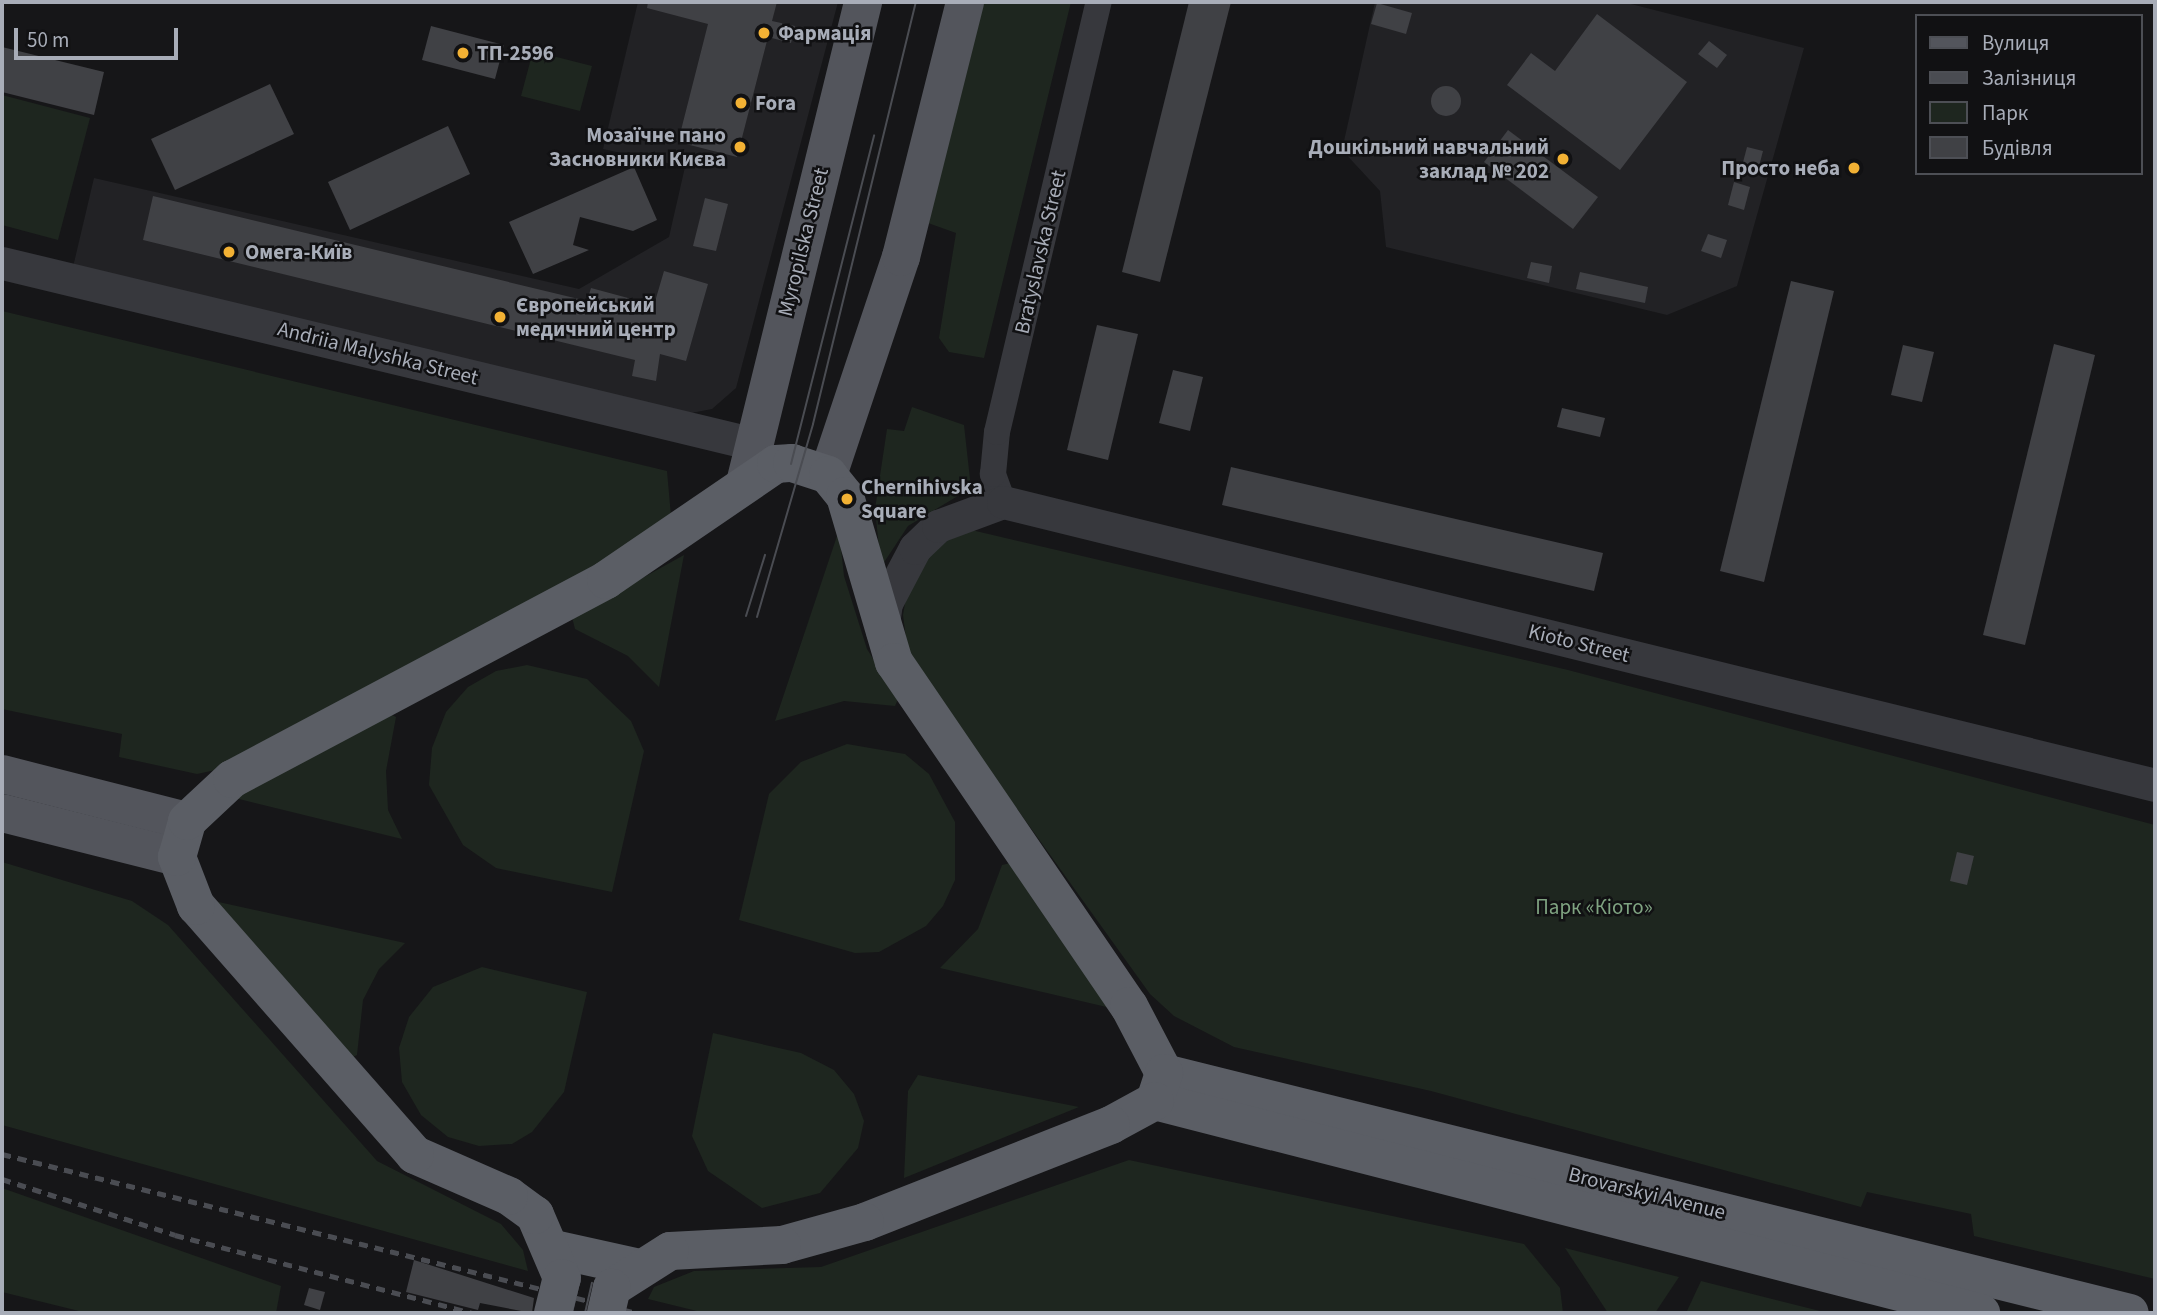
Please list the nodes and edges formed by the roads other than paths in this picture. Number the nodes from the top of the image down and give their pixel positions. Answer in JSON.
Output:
{"nodes":[{"id":1,"x":863,"y":2,"type":"edge"},
{"id":2,"x":965,"y":2,"type":"edge"},
{"id":3,"x":1099,"y":2,"type":"edge"},
{"id":4,"x":2,"y":263,"type":"edge"},
{"id":5,"x":754,"y":444,"type":"junction"},
{"id":6,"x":828,"y":475,"type":"junction"},
{"id":7,"x":745,"y":483,"type":"junction"},
{"id":8,"x":1003,"y":502,"type":"junction"},
{"id":9,"x":882,"y":633,"type":"junction"},
{"id":10,"x":2,"y":774,"type":"edge"},
{"id":11,"x":2155,"y":785,"type":"edge"},
{"id":12,"x":2,"y":813,"type":"edge"},
{"id":13,"x":187,"y":821,"type":"junction"},
{"id":14,"x":177,"y":857,"type":"junction"},
{"id":15,"x":1160,"y":1087,"type":"junction"},
{"id":16,"x":556,"y":1280,"type":"edge"},
{"id":17,"x":619,"y":1290,"type":"edge"},
{"id":18,"x":1981,"y":1313,"type":"edge"},
{"id":19,"x":2130,"y":1313,"type":"edge"}],
"edges":[{"from":1,"to":5,"type":"main road","name":"Myropilska Street"},
{"from":2,"to":6,"type":"main road"},
{"from":3,"to":8,"type":"street","name":"Bratyslavska Street"},
{"from":4,"to":5,"type":"street","name":"Andriia Malyshka Street"},
{"from":5,"to":7,"type":"main road","name":"Myropilska Street"},
{"from":6,"to":7,"type":"highway"},
{"from":6,"to":9,"type":"highway"},
{"from":7,"to":13,"type":"highway"},
{"from":8,"to":9,"type":"street"},
{"from":8,"to":11,"type":"street","name":"Kioto Street"},
{"from":9,"to":15,"type":"highway"},
{"from":10,"to":13,"type":"main road"},
{"from":12,"to":14,"type":"main road"},
{"from":13,"to":14,"type":"highway"},
{"from":14,"to":16,"type":"highway"},
{"from":15,"to":17,"type":"highway"},
{"from":15,"to":18,"type":"highway","name":"Brovarskyi Avenue"},
{"from":15,"to":19,"type":"highway","name":"Brovarskyi Avenue"},
{"from":16,"to":17,"type":"highway"}]}
